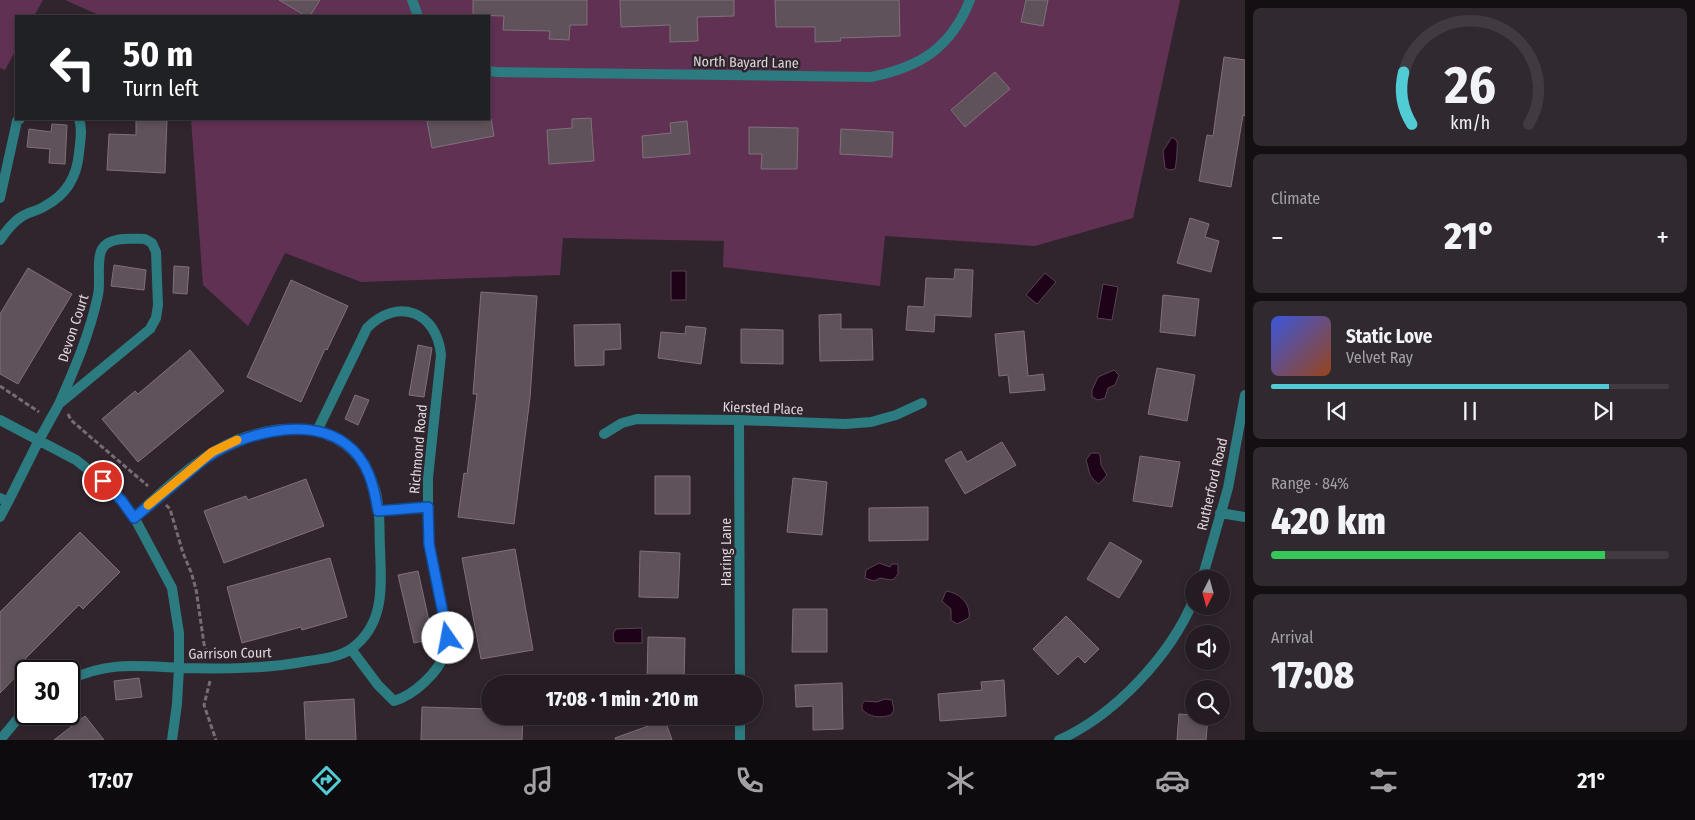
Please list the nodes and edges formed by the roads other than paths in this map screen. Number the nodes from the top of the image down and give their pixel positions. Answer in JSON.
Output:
{"nodes":[{"id":1,"x":412,"y":0,"type":"edge"},
{"id":2,"x":970,"y":0,"type":"edge"},
{"id":3,"x":418,"y":15,"type":"edge"},
{"id":4,"x":490,"y":70,"type":"edge"},
{"id":5,"x":18,"y":120,"type":"edge"},
{"id":6,"x":79,"y":120,"type":"edge"},
{"id":7,"x":0,"y":198,"type":"edge"},
{"id":8,"x":0,"y":240,"type":"edge"},
{"id":9,"x":1245,"y":395,"type":"edge"},
{"id":10,"x":922,"y":403,"type":"dead end"},
{"id":11,"x":59,"y":404,"type":"junction"},
{"id":12,"x":0,"y":420,"type":"edge"},
{"id":13,"x":739,"y":420,"type":"junction"},
{"id":14,"x":316,"y":431,"type":"junction"},
{"id":15,"x":604,"y":434,"type":"dead end"},
{"id":16,"x":38,"y":440,"type":"junction"},
{"id":17,"x":4,"y":500,"type":"edge"},
{"id":18,"x":428,"y":507,"type":"junction"},
{"id":19,"x":378,"y":511,"type":"junction"},
{"id":20,"x":1220,"y":513,"type":"junction"},
{"id":21,"x":0,"y":517,"type":"edge"},
{"id":22,"x":1245,"y":517,"type":"edge"},
{"id":23,"x":134,"y":518,"type":"junction"},
{"id":24,"x":1204,"y":570,"type":"edge"},
{"id":25,"x":1186,"y":615,"type":"edge"},
{"id":26,"x":351,"y":649,"type":"junction"},
{"id":27,"x":180,"y":668,"type":"junction"},
{"id":28,"x":80,"y":674,"type":"edge"},
{"id":29,"x":740,"y":675,"type":"edge"},
{"id":30,"x":15,"y":722,"type":"edge"},
{"id":31,"x":740,"y":725,"type":"edge"},
{"id":32,"x":0,"y":740,"type":"edge"},
{"id":33,"x":172,"y":740,"type":"edge"},
{"id":34,"x":740,"y":740,"type":"edge"},
{"id":35,"x":1061,"y":740,"type":"edge"}],
"edges":[{"from":1,"to":3,"type":"street"},
{"from":2,"to":4,"type":"street","name":"North Bayard Lane"},
{"from":5,"to":7,"type":"street"},
{"from":6,"to":8,"type":"street"},
{"from":9,"to":20,"type":"street","name":"Rutherford Road"},
{"from":10,"to":13,"type":"street","name":"Kiersted Place"},
{"from":11,"to":11,"type":"street","name":"Devon Court"},
{"from":11,"to":16,"type":"street","name":"Devon Court"},
{"from":12,"to":16,"type":"street"},
{"from":13,"to":15,"type":"street","name":"Kiersted Place"},
{"from":13,"to":29,"type":"street","name":"Haring Lane"},
{"from":14,"to":18,"type":"street","name":"Richmond Road"},
{"from":14,"to":19,"type":"street","name":"Garrison Court"},
{"from":14,"to":23,"type":"street","name":"Garrison Court"},
{"from":16,"to":17,"type":"street","name":"Devon Court"},
{"from":16,"to":23,"type":"street"},
{"from":17,"to":21,"type":"street","name":"Devon Court"},
{"from":18,"to":19,"type":"street"},
{"from":18,"to":26,"type":"street","name":"Richmond Road"},
{"from":19,"to":26,"type":"street","name":"Garrison Court"},
{"from":20,"to":22,"type":"street"},
{"from":20,"to":24,"type":"street","name":"Rutherford Road"},
{"from":23,"to":27,"type":"street"},
{"from":25,"to":35,"type":"street"},
{"from":26,"to":27,"type":"street","name":"Garrison Court"},
{"from":27,"to":28,"type":"street","name":"Garrison Court"},
{"from":27,"to":33,"type":"street"},
{"from":30,"to":32,"type":"street"},
{"from":31,"to":34,"type":"street"}]}
